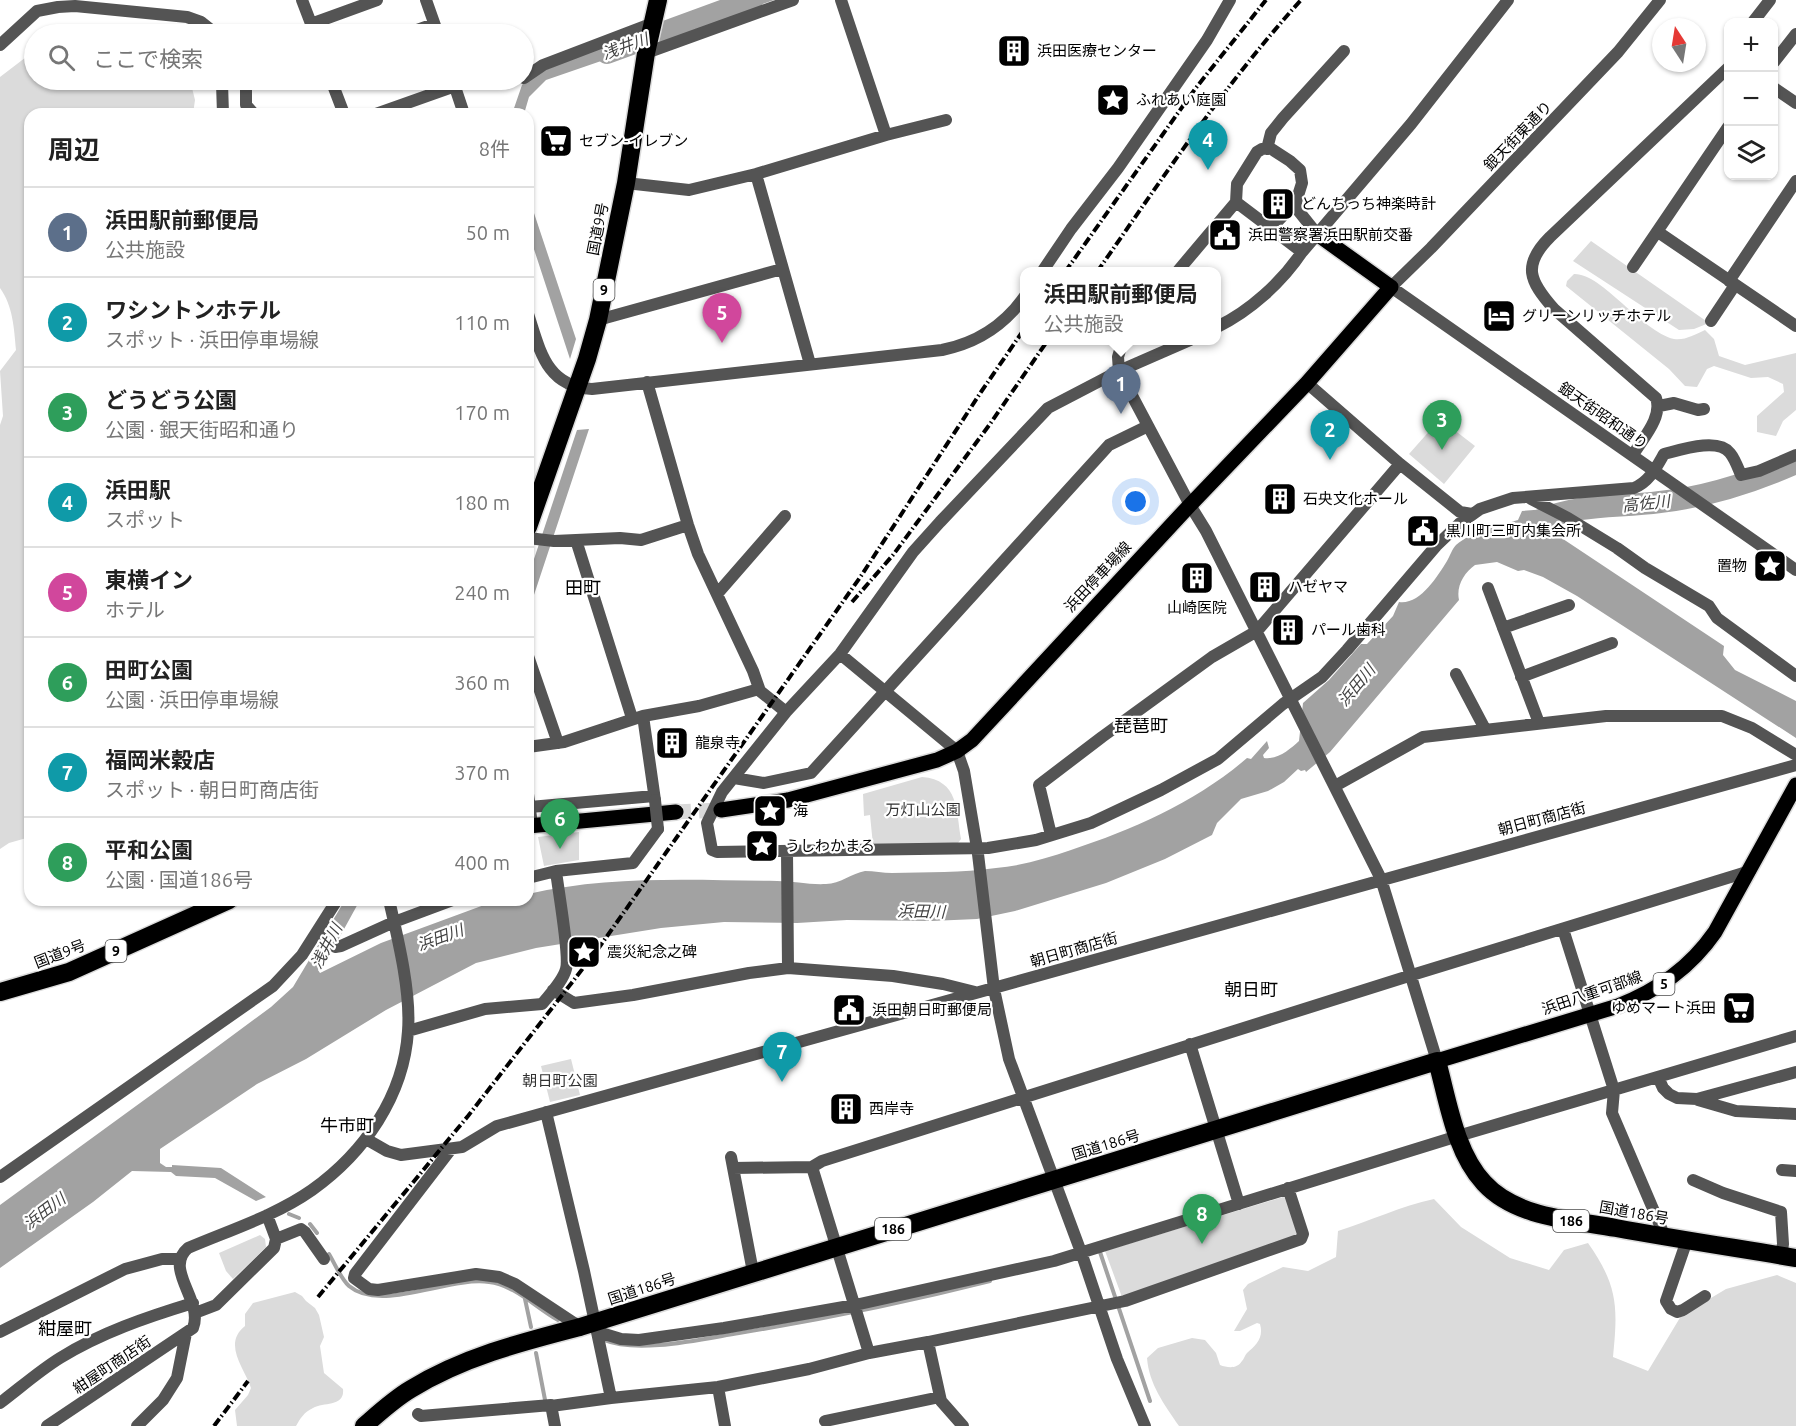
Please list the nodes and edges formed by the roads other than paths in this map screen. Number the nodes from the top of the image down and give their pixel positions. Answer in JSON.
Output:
{"nodes":[{"id":1,"x":302,"y":0,"type":"edge"},
{"id":2,"x":377,"y":0,"type":"edge"},
{"id":3,"x":426,"y":0,"type":"edge"},
{"id":4,"x":658,"y":0,"type":"edge"},
{"id":5,"x":793,"y":0,"type":"edge"},
{"id":6,"x":841,"y":0,"type":"edge"},
{"id":7,"x":1230,"y":0,"type":"edge"},
{"id":8,"x":1509,"y":0,"type":"edge"},
{"id":9,"x":1660,"y":0,"type":"edge"},
{"id":10,"x":1770,"y":0,"type":"edge"},
{"id":11,"x":133,"y":6,"type":"edge"},
{"id":12,"x":1756,"y":18,"type":"edge"},
{"id":13,"x":204,"y":24,"type":"edge"},
{"id":14,"x":311,"y":24,"type":"edge"},
{"id":15,"x":324,"y":24,"type":"edge"},
{"id":16,"x":434,"y":24,"type":"edge"},
{"id":17,"x":1796,"y":34,"type":"edge"},
{"id":18,"x":650,"y":37,"type":"junction"},
{"id":19,"x":0,"y":45,"type":"edge"},
{"id":20,"x":1344,"y":51,"type":"dead end"},
{"id":21,"x":1778,"y":56,"type":"edge"},
{"id":22,"x":534,"y":71,"type":"edge"},
{"id":23,"x":1724,"y":72,"type":"edge"},
{"id":24,"x":222,"y":90,"type":"edge"},
{"id":25,"x":244,"y":90,"type":"edge"},
{"id":26,"x":335,"y":90,"type":"edge"},
{"id":27,"x":436,"y":90,"type":"edge"},
{"id":28,"x":456,"y":90,"type":"edge"},
{"id":29,"x":1778,"y":91,"type":"edge"},
{"id":30,"x":1796,"y":103,"type":"edge"},
{"id":31,"x":224,"y":108,"type":"edge"},
{"id":32,"x":249,"y":108,"type":"edge"},
{"id":33,"x":342,"y":108,"type":"edge"},
{"id":34,"x":391,"y":108,"type":"edge"},
{"id":35,"x":462,"y":108,"type":"edge"},
{"id":36,"x":946,"y":120,"type":"dead end"},
{"id":37,"x":1724,"y":133,"type":"edge"},
{"id":38,"x":886,"y":135,"type":"junction"},
{"id":39,"x":1267,"y":149,"type":"junction"},
{"id":40,"x":756,"y":174,"type":"junction"},
{"id":41,"x":1796,"y":181,"type":"edge"},
{"id":42,"x":626,"y":183,"type":"junction"},
{"id":43,"x":1236,"y":202,"type":"junction"},
{"id":44,"x":1296,"y":202,"type":"junction"},
{"id":45,"x":1271,"y":228,"type":"junction"},
{"id":46,"x":1658,"y":232,"type":"junction"},
{"id":47,"x":1317,"y":234,"type":"junction"},
{"id":48,"x":1302,"y":252,"type":"junction"},
{"id":49,"x":1045,"y":267,"type":"edge"},
{"id":50,"x":1181,"y":267,"type":"edge"},
{"id":51,"x":1633,"y":267,"type":"dead end"},
{"id":52,"x":782,"y":269,"type":"junction"},
{"id":53,"x":1732,"y":283,"type":"junction"},
{"id":54,"x":1391,"y":287,"type":"junction"},
{"id":55,"x":1020,"y":302,"type":"edge"},
{"id":56,"x":598,"y":321,"type":"junction"},
{"id":57,"x":1711,"y":321,"type":"dead end"},
{"id":58,"x":1221,"y":325,"type":"edge"},
{"id":59,"x":1796,"y":326,"type":"edge"},
{"id":60,"x":534,"y":331,"type":"edge"},
{"id":61,"x":1122,"y":345,"type":"edge"},
{"id":62,"x":1179,"y":345,"type":"edge"},
{"id":63,"x":810,"y":364,"type":"junction"},
{"id":64,"x":1119,"y":371,"type":"junction"},
{"id":65,"x":647,"y":382,"type":"junction"},
{"id":66,"x":1307,"y":382,"type":"junction"},
{"id":67,"x":576,"y":388,"type":"junction"},
{"id":68,"x":1659,"y":406,"type":"junction"},
{"id":69,"x":1704,"y":409,"type":"dead end"},
{"id":70,"x":1148,"y":426,"type":"junction"},
{"id":71,"x":1633,"y":455,"type":"junction"},
{"id":72,"x":1796,"y":455,"type":"edge"},
{"id":73,"x":1400,"y":464,"type":"junction"},
{"id":74,"x":1655,"y":470,"type":"junction"},
{"id":75,"x":1528,"y":498,"type":"junction"},
{"id":76,"x":1190,"y":505,"type":"junction"},
{"id":77,"x":1472,"y":514,"type":"junction"},
{"id":78,"x":785,"y":516,"type":"dead end"},
{"id":79,"x":534,"y":525,"type":"edge"},
{"id":80,"x":688,"y":525,"type":"junction"},
{"id":81,"x":534,"y":536,"type":"edge"},
{"id":82,"x":576,"y":540,"type":"junction"},
{"id":83,"x":1796,"y":570,"type":"edge"},
{"id":84,"x":1488,"y":588,"type":"dead end"},
{"id":85,"x":717,"y":594,"type":"junction"},
{"id":86,"x":1569,"y":605,"type":"dead end"},
{"id":87,"x":1503,"y":628,"type":"junction"},
{"id":88,"x":1257,"y":631,"type":"junction"},
{"id":89,"x":1612,"y":643,"type":"dead end"},
{"id":90,"x":840,"y":654,"type":"junction"},
{"id":91,"x":534,"y":673,"type":"edge"},
{"id":92,"x":1456,"y":674,"type":"dead end"},
{"id":93,"x":1796,"y":676,"type":"edge"},
{"id":94,"x":1521,"y":677,"type":"junction"},
{"id":95,"x":759,"y":689,"type":"junction"},
{"id":96,"x":885,"y":691,"type":"junction"},
{"id":97,"x":1292,"y":702,"type":"junction"},
{"id":98,"x":786,"y":712,"type":"junction"},
{"id":99,"x":638,"y":717,"type":"junction"},
{"id":100,"x":1539,"y":723,"type":"junction"},
{"id":101,"x":1485,"y":729,"type":"junction"},
{"id":102,"x":558,"y":743,"type":"junction"},
{"id":103,"x":534,"y":746,"type":"edge"},
{"id":104,"x":957,"y":752,"type":"junction"},
{"id":105,"x":1796,"y":755,"type":"edge"},
{"id":106,"x":1796,"y":765,"type":"edge"},
{"id":107,"x":734,"y":778,"type":"junction"},
{"id":108,"x":1796,"y":785,"type":"edge"},
{"id":109,"x":1335,"y":786,"type":"junction"},
{"id":110,"x":654,"y":798,"type":"junction"},
{"id":111,"x":534,"y":800,"type":"edge"},
{"id":112,"x":721,"y":810,"type":"tunnel mouth"},
{"id":113,"x":676,"y":812,"type":"tunnel mouth"},
{"id":114,"x":534,"y":825,"type":"edge"},
{"id":115,"x":1051,"y":835,"type":"junction"},
{"id":116,"x":977,"y":851,"type":"junction"},
{"id":117,"x":787,"y":854,"type":"junction"},
{"id":118,"x":1750,"y":871,"type":"junction"},
{"id":119,"x":556,"y":874,"type":"junction"},
{"id":120,"x":534,"y":878,"type":"edge"},
{"id":121,"x":1381,"y":879,"type":"junction"},
{"id":122,"x":216,"y":906,"type":"edge"},
{"id":123,"x":334,"y":906,"type":"edge"},
{"id":124,"x":390,"y":906,"type":"edge"},
{"id":125,"x":439,"y":906,"type":"edge"},
{"id":126,"x":394,"y":925,"type":"junction"},
{"id":127,"x":1563,"y":928,"type":"junction"},
{"id":128,"x":319,"y":936,"type":"junction"},
{"id":129,"x":788,"y":968,"type":"junction"},
{"id":130,"x":1412,"y":975,"type":"junction"},
{"id":131,"x":994,"y":989,"type":"junction"},
{"id":132,"x":553,"y":990,"type":"junction"},
{"id":133,"x":0,"y":992,"type":"edge"},
{"id":134,"x":978,"y":993,"type":"junction"},
{"id":135,"x":1591,"y":1015,"type":"junction"},
{"id":136,"x":408,"y":1030,"type":"junction"},
{"id":137,"x":1796,"y":1036,"type":"edge"},
{"id":138,"x":1190,"y":1044,"type":"junction"},
{"id":139,"x":1437,"y":1061,"type":"junction"},
{"id":140,"x":1796,"y":1072,"type":"edge"},
{"id":141,"x":1658,"y":1077,"type":"junction"},
{"id":142,"x":1614,"y":1090,"type":"junction"},
{"id":143,"x":1022,"y":1097,"type":"junction"},
{"id":144,"x":1697,"y":1099,"type":"junction"},
{"id":145,"x":546,"y":1112,"type":"junction"},
{"id":146,"x":1796,"y":1114,"type":"edge"},
{"id":147,"x":1216,"y":1130,"type":"junction"},
{"id":148,"x":1458,"y":1136,"type":"junction"},
{"id":149,"x":366,"y":1139,"type":"junction"},
{"id":150,"x":452,"y":1149,"type":"junction"},
{"id":151,"x":812,"y":1167,"type":"junction"},
{"id":152,"x":1782,"y":1170,"type":"dead end"},
{"id":153,"x":1796,"y":1171,"type":"edge"},
{"id":154,"x":0,"y":1177,"type":"edge"},
{"id":155,"x":1694,"y":1180,"type":"dead end"},
{"id":156,"x":1053,"y":1181,"type":"junction"},
{"id":157,"x":1288,"y":1188,"type":"junction"},
{"id":158,"x":1239,"y":1204,"type":"junction"},
{"id":159,"x":267,"y":1215,"type":"junction"},
{"id":160,"x":1665,"y":1237,"type":"junction"},
{"id":161,"x":276,"y":1239,"type":"junction"},
{"id":162,"x":1687,"y":1240,"type":"junction"},
{"id":163,"x":836,"y":1246,"type":"junction"},
{"id":164,"x":1081,"y":1252,"type":"junction"},
{"id":165,"x":1789,"y":1257,"type":"edge"},
{"id":166,"x":180,"y":1259,"type":"junction"},
{"id":167,"x":324,"y":1259,"type":"dead end"},
{"id":168,"x":753,"y":1272,"type":"junction"},
{"id":169,"x":1706,"y":1296,"type":"dead end"},
{"id":170,"x":855,"y":1305,"type":"junction"},
{"id":171,"x":1100,"y":1307,"type":"junction"},
{"id":172,"x":194,"y":1308,"type":"junction"},
{"id":173,"x":591,"y":1327,"type":"junction"},
{"id":174,"x":189,"y":1331,"type":"junction"},
{"id":175,"x":0,"y":1332,"type":"edge"},
{"id":176,"x":928,"y":1342,"type":"junction"},
{"id":177,"x":869,"y":1353,"type":"junction"},
{"id":178,"x":718,"y":1387,"type":"junction"},
{"id":179,"x":940,"y":1397,"type":"junction"},
{"id":180,"x":611,"y":1398,"type":"junction"},
{"id":181,"x":0,"y":1403,"type":"edge"},
{"id":182,"x":548,"y":1406,"type":"junction"},
{"id":183,"x":418,"y":1414,"type":"dead end"},
{"id":184,"x":825,"y":1421,"type":"dead end"},
{"id":185,"x":47,"y":1426,"type":"edge"},
{"id":186,"x":136,"y":1426,"type":"edge"},
{"id":187,"x":364,"y":1426,"type":"edge"},
{"id":188,"x":555,"y":1426,"type":"edge"},
{"id":189,"x":725,"y":1426,"type":"edge"},
{"id":190,"x":963,"y":1426,"type":"edge"},
{"id":191,"x":1145,"y":1426,"type":"edge"}],
"edges":[{"from":1,"to":14,"type":"street"},
{"from":2,"to":15,"type":"street"},
{"from":3,"to":16,"type":"street"},
{"from":4,"to":18,"type":"highway","name":"国道9号","number":"9"},
{"from":5,"to":18,"type":"street"},
{"from":6,"to":38,"type":"street"},
{"from":7,"to":49,"type":"street"},
{"from":8,"to":47,"type":"street"},
{"from":9,"to":54,"type":"street","name":"銀天街東通り"},
{"from":10,"to":12,"type":"street"},
{"from":11,"to":13,"type":"street"},
{"from":11,"to":19,"type":"street"},
{"from":17,"to":21,"type":"street"},
{"from":18,"to":22,"type":"street"},
{"from":18,"to":42,"type":"highway","name":"国道9号","number":"9"},
{"from":20,"to":39,"type":"street"},
{"from":23,"to":68,"type":"street"},
{"from":24,"to":31,"type":"street"},
{"from":25,"to":32,"type":"street"},
{"from":26,"to":33,"type":"street"},
{"from":27,"to":34,"type":"street"},
{"from":28,"to":35,"type":"street"},
{"from":29,"to":30,"type":"street"},
{"from":36,"to":38,"type":"street"},
{"from":37,"to":46,"type":"street"},
{"from":38,"to":40,"type":"street"},
{"from":39,"to":43,"type":"street"},
{"from":39,"to":44,"type":"street"},
{"from":40,"to":42,"type":"street"},
{"from":40,"to":52,"type":"street"},
{"from":41,"to":53,"type":"street"},
{"from":42,"to":56,"type":"highway","name":"国道9号","number":"9"},
{"from":43,"to":45,"type":"street"},
{"from":43,"to":50,"type":"street"},
{"from":44,"to":45,"type":"street"},
{"from":44,"to":47,"type":"street"},
{"from":45,"to":48,"type":"street"},
{"from":46,"to":51,"type":"street"},
{"from":46,"to":53,"type":"street"},
{"from":47,"to":48,"type":"street"},
{"from":47,"to":54,"type":"main road"},
{"from":48,"to":58,"type":"street"},
{"from":52,"to":56,"type":"street"},
{"from":52,"to":63,"type":"street"},
{"from":53,"to":57,"type":"street"},
{"from":53,"to":59,"type":"street"},
{"from":54,"to":66,"type":"main road","name":"浜田停車場線"},
{"from":54,"to":71,"type":"street","name":"銀天街昭和通り"},
{"from":55,"to":63,"type":"street"},
{"from":56,"to":67,"type":"highway","name":"国道9号","number":"9"},
{"from":60,"to":67,"type":"street"},
{"from":61,"to":64,"type":"street"},
{"from":62,"to":64,"type":"street"},
{"from":63,"to":65,"type":"street"},
{"from":64,"to":70,"type":"street"},
{"from":64,"to":90,"type":"street"},
{"from":65,"to":67,"type":"street"},
{"from":65,"to":80,"type":"street"},
{"from":66,"to":73,"type":"street"},
{"from":66,"to":76,"type":"main road","name":"浜田停車場線"},
{"from":67,"to":79,"type":"highway","name":"国道9号","number":"9"},
{"from":68,"to":69,"type":"street"},
{"from":68,"to":71,"type":"street"},
{"from":70,"to":76,"type":"street"},
{"from":70,"to":96,"type":"street"},
{"from":71,"to":74,"type":"street","name":"銀天街昭和通り"},
{"from":72,"to":74,"type":"street"},
{"from":73,"to":77,"type":"street"},
{"from":73,"to":88,"type":"street"},
{"from":74,"to":75,"type":"street"},
{"from":74,"to":83,"type":"street","name":"銀天街昭和通り"},
{"from":75,"to":77,"type":"street"},
{"from":75,"to":93,"type":"street"},
{"from":76,"to":88,"type":"street"},
{"from":76,"to":104,"type":"main road","name":"浜田停車場線"},
{"from":77,"to":97,"type":"street"},
{"from":78,"to":85,"type":"street"},
{"from":80,"to":82,"type":"street"},
{"from":80,"to":85,"type":"street"},
{"from":81,"to":82,"type":"street"},
{"from":82,"to":99,"type":"street"},
{"from":84,"to":87,"type":"street"},
{"from":85,"to":95,"type":"street"},
{"from":86,"to":87,"type":"street"},
{"from":87,"to":94,"type":"street"},
{"from":88,"to":97,"type":"street"},
{"from":88,"to":115,"type":"street"},
{"from":89,"to":94,"type":"street"},
{"from":90,"to":96,"type":"street"},
{"from":90,"to":98,"type":"street"},
{"from":91,"to":102,"type":"street"},
{"from":92,"to":101,"type":"street"},
{"from":94,"to":100,"type":"street"},
{"from":95,"to":98,"type":"street"},
{"from":95,"to":99,"type":"street"},
{"from":96,"to":104,"type":"street"},
{"from":96,"to":107,"type":"street"},
{"from":97,"to":109,"type":"street"},
{"from":97,"to":115,"type":"street"},
{"from":98,"to":107,"type":"street"},
{"from":99,"to":102,"type":"street"},
{"from":99,"to":110,"type":"street"},
{"from":100,"to":101,"type":"street"},
{"from":100,"to":105,"type":"street"},
{"from":101,"to":109,"type":"street"},
{"from":102,"to":103,"type":"street"},
{"from":104,"to":112,"type":"main road","name":"浜田停車場線"},
{"from":104,"to":116,"type":"street"},
{"from":106,"to":121,"type":"street","name":"朝日町商店街"},
{"from":107,"to":117,"type":"street"},
{"from":108,"to":118,"type":"main road","name":"浜田八重可部線","number":"5"},
{"from":109,"to":121,"type":"street"},
{"from":110,"to":111,"type":"street"},
{"from":110,"to":119,"type":"street","bridge":true},
{"from":113,"to":114,"type":"main road"},
{"from":115,"to":116,"type":"street"},
{"from":116,"to":117,"type":"street"},
{"from":116,"to":131,"type":"street"},
{"from":117,"to":129,"type":"street"},
{"from":118,"to":127,"type":"street"},
{"from":118,"to":135,"type":"main road","name":"浜田八重可部線","number":"5"},
{"from":119,"to":120,"type":"street"},
{"from":119,"to":132,"type":"street"},
{"from":121,"to":130,"type":"street"},
{"from":121,"to":131,"type":"street","name":"朝日町商店街"},
{"from":122,"to":133,"type":"highway","name":"国道9号","number":"9"},
{"from":123,"to":128,"type":"street"},
{"from":124,"to":126,"type":"street"},
{"from":125,"to":126,"type":"street"},
{"from":126,"to":128,"type":"street"},
{"from":126,"to":136,"type":"street"},
{"from":127,"to":130,"type":"street"},
{"from":127,"to":135,"type":"street"},
{"from":128,"to":154,"type":"street"},
{"from":129,"to":132,"type":"street"},
{"from":129,"to":134,"type":"street"},
{"from":130,"to":138,"type":"street"},
{"from":130,"to":139,"type":"street"},
{"from":131,"to":134,"type":"street","name":"朝日町商店街"},
{"from":131,"to":143,"type":"street"},
{"from":132,"to":136,"type":"street"},
{"from":134,"to":145,"type":"street","name":"朝日町商店街"},
{"from":135,"to":139,"type":"main road","name":"浜田八重可部線","number":"5"},
{"from":135,"to":142,"type":"street"},
{"from":136,"to":149,"type":"street"},
{"from":137,"to":141,"type":"street"},
{"from":138,"to":143,"type":"street"},
{"from":138,"to":147,"type":"street"},
{"from":139,"to":147,"type":"highway","name":"国道186号","number":"186"},
{"from":139,"to":148,"type":"highway","name":"国道186号","number":"186"},
{"from":140,"to":144,"type":"street"},
{"from":141,"to":142,"type":"street"},
{"from":141,"to":144,"type":"street"},
{"from":142,"to":148,"type":"street"},
{"from":142,"to":160,"type":"street"},
{"from":143,"to":151,"type":"street"},
{"from":143,"to":156,"type":"street"},
{"from":144,"to":146,"type":"street"},
{"from":145,"to":150,"type":"street","name":"朝日町商店街"},
{"from":145,"to":173,"type":"street"},
{"from":147,"to":156,"type":"highway","name":"国道186号","number":"186"},
{"from":147,"to":158,"type":"street"},
{"from":148,"to":157,"type":"street"},
{"from":148,"to":160,"type":"highway","name":"国道186号","number":"186"},
{"from":149,"to":150,"type":"street","name":"朝日町商店街"},
{"from":149,"to":159,"type":"street"},
{"from":150,"to":173,"type":"street"},
{"from":151,"to":163,"type":"street"},
{"from":151,"to":168,"type":"street"},
{"from":152,"to":153,"type":"street"},
{"from":155,"to":165,"type":"street"},
{"from":156,"to":163,"type":"highway","name":"国道186号","number":"186"},
{"from":156,"to":164,"type":"street"},
{"from":157,"to":158,"type":"street"},
{"from":157,"to":171,"type":"street"},
{"from":158,"to":164,"type":"street"},
{"from":159,"to":161,"type":"street"},
{"from":159,"to":166,"type":"street"},
{"from":160,"to":162,"type":"highway","name":"国道186号","number":"186"},
{"from":161,"to":167,"type":"street"},
{"from":161,"to":172,"type":"street"},
{"from":162,"to":165,"type":"highway","name":"国道186号","number":"186"},
{"from":162,"to":169,"type":"street"},
{"from":163,"to":168,"type":"highway","name":"国道186号","number":"186"},
{"from":163,"to":170,"type":"street"},
{"from":164,"to":170,"type":"street"},
{"from":164,"to":171,"type":"street"},
{"from":166,"to":172,"type":"street"},
{"from":166,"to":175,"type":"street"},
{"from":168,"to":173,"type":"highway","name":"国道186号","number":"186"},
{"from":170,"to":173,"type":"street"},
{"from":170,"to":177,"type":"street"},
{"from":171,"to":176,"type":"street"},
{"from":171,"to":191,"type":"street"},
{"from":172,"to":174,"type":"street"},
{"from":172,"to":181,"type":"street"},
{"from":173,"to":180,"type":"street"},
{"from":173,"to":187,"type":"highway","name":"国道186号","number":"186"},
{"from":174,"to":185,"type":"street","name":"紺屋町商店街"},
{"from":174,"to":186,"type":"street"},
{"from":176,"to":177,"type":"street"},
{"from":176,"to":179,"type":"street"},
{"from":177,"to":178,"type":"street"},
{"from":178,"to":180,"type":"street"},
{"from":178,"to":189,"type":"street"},
{"from":179,"to":184,"type":"street"},
{"from":179,"to":190,"type":"street"},
{"from":180,"to":182,"type":"street"},
{"from":182,"to":183,"type":"street"},
{"from":182,"to":188,"type":"street"}]}
